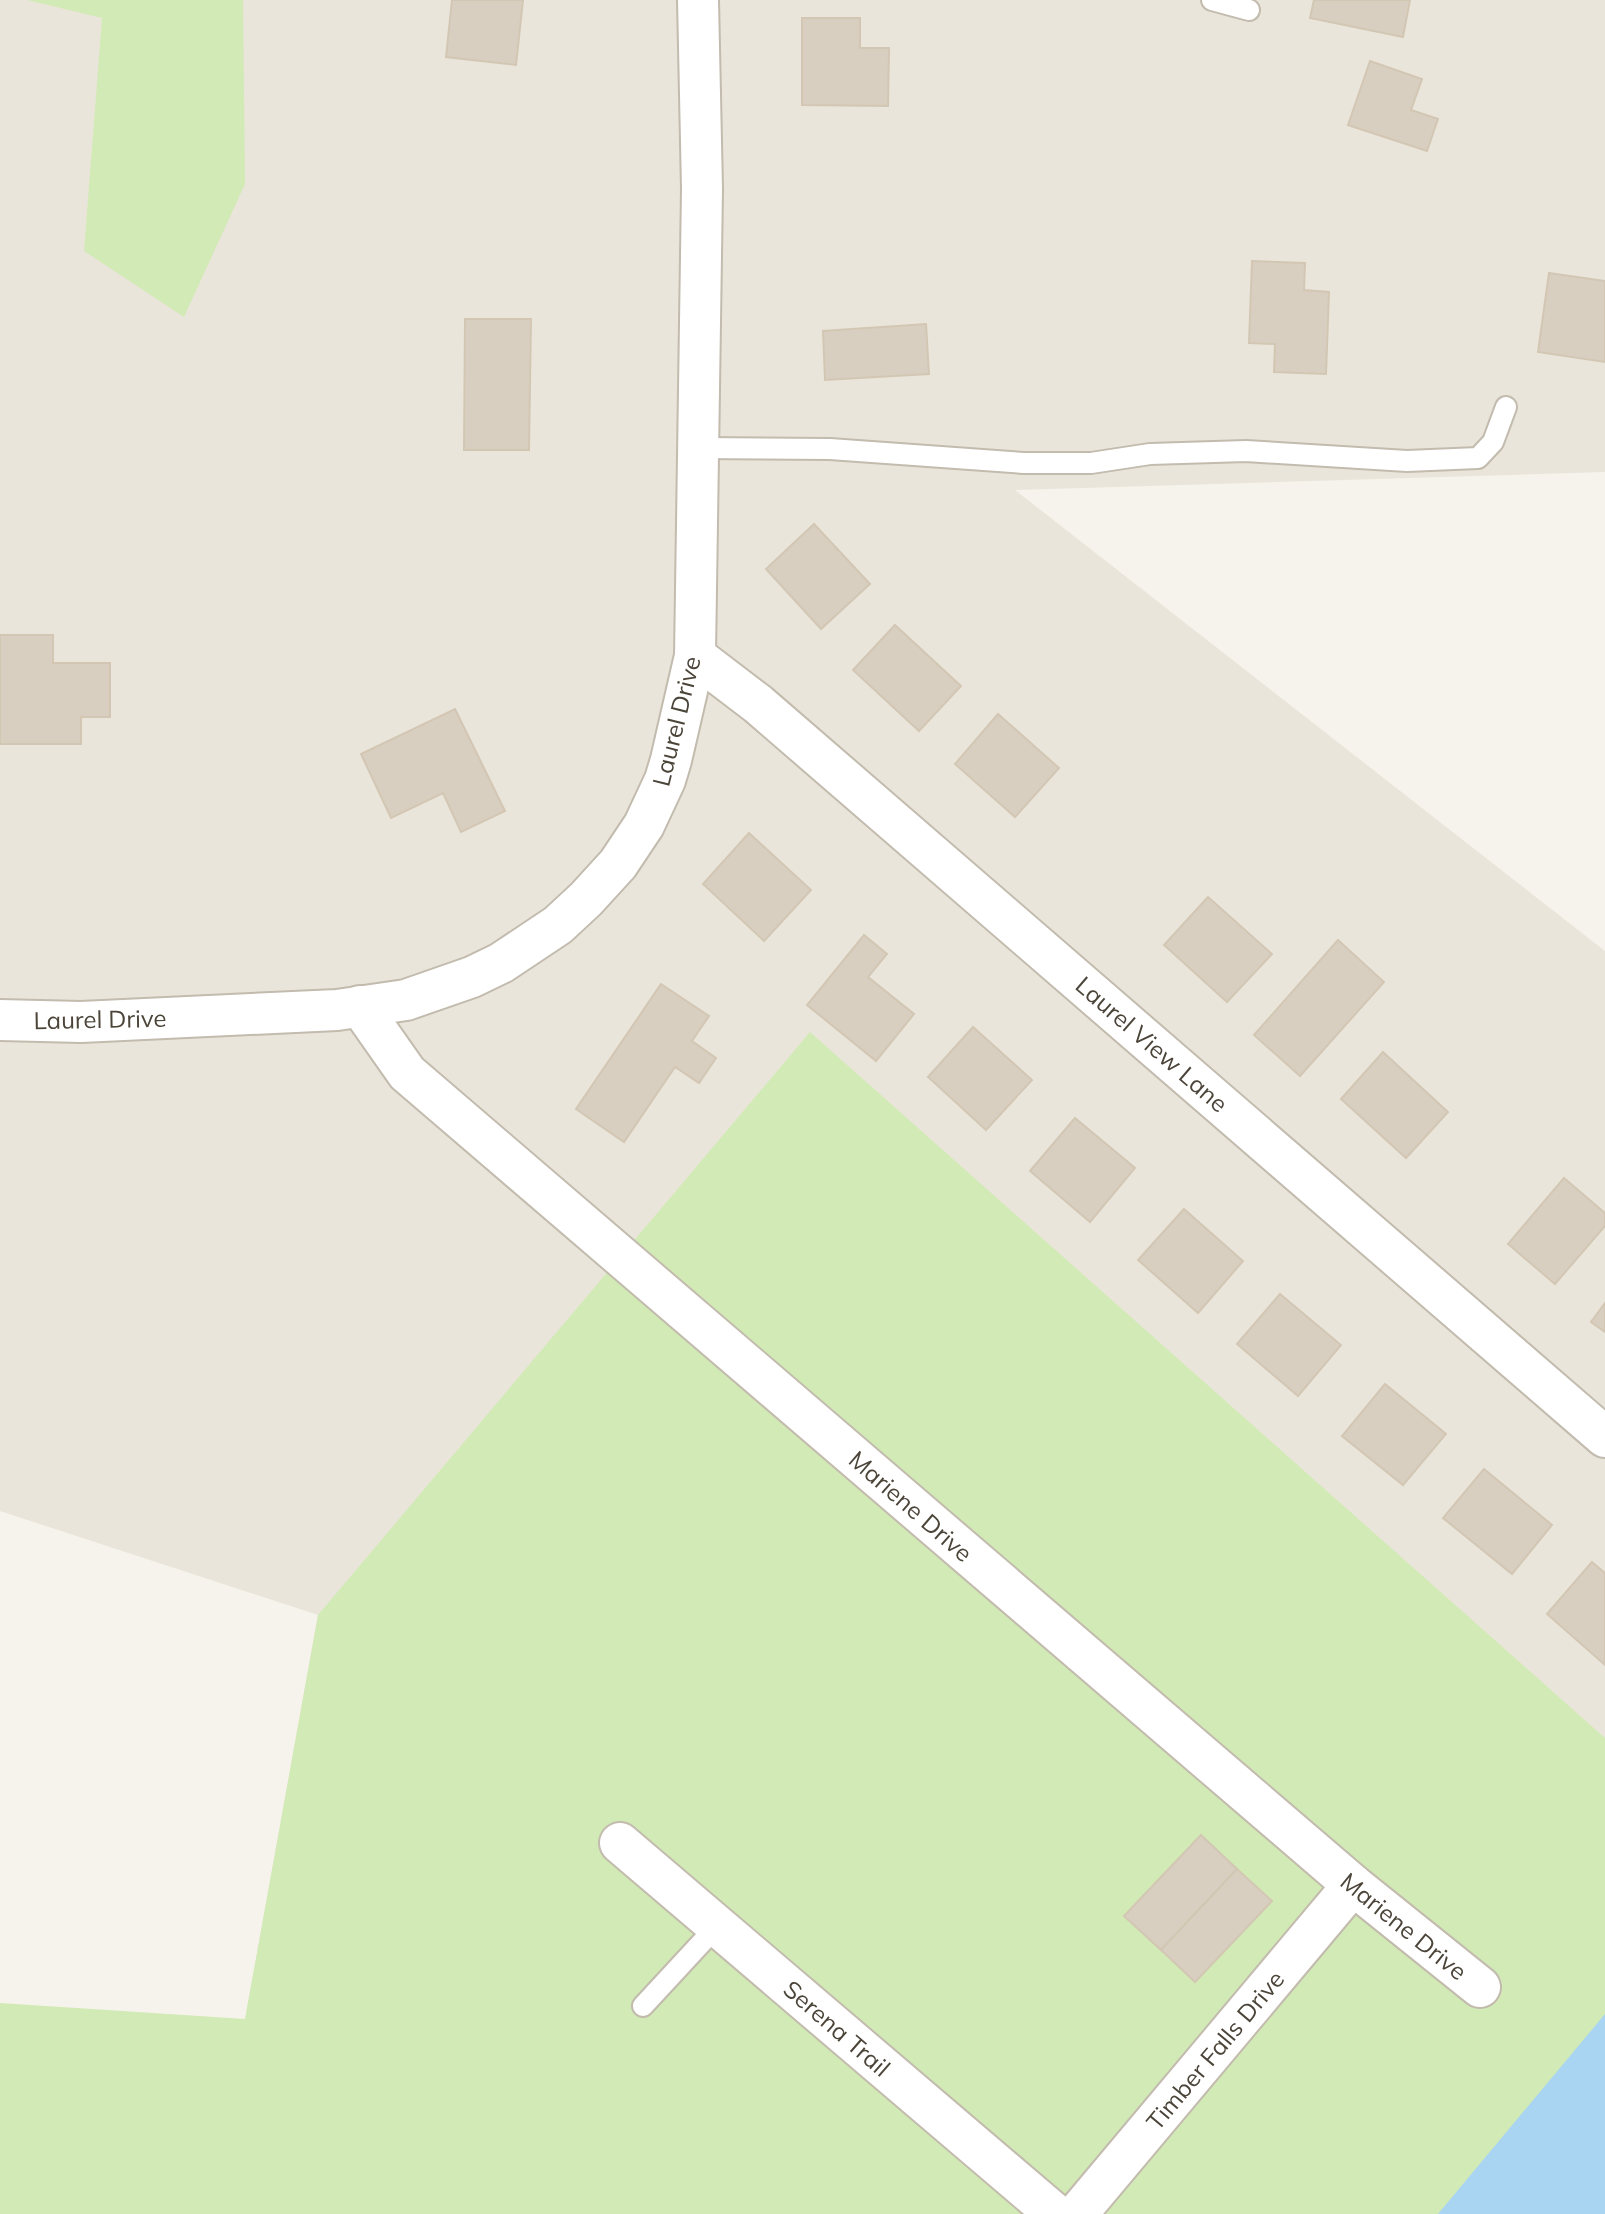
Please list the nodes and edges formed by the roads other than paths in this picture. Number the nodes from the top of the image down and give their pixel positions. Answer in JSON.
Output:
{"nodes":[{"id":1,"x":698,"y":0,"type":"edge"},
{"id":2,"x":1212,"y":0,"type":"edge"},
{"id":3,"x":1249,"y":10,"type":"dead end"},
{"id":4,"x":1506,"y":407,"type":"dead end"},
{"id":5,"x":698,"y":448,"type":"junction"},
{"id":6,"x":695,"y":656,"type":"junction"},
{"id":7,"x":360,"y":1006,"type":"junction"},
{"id":8,"x":0,"y":1020,"type":"edge"},
{"id":9,"x":1605,"y":1437,"type":"edge"},
{"id":10,"x":620,"y":1843,"type":"dead end"},
{"id":11,"x":1353,"y":1885,"type":"junction"},
{"id":12,"x":717,"y":1926,"type":"junction"},
{"id":13,"x":1480,"y":1987,"type":"dead end"},
{"id":14,"x":643,"y":2006,"type":"dead end"},
{"id":15,"x":1055,"y":2214,"type":"edge"},
{"id":16,"x":1077,"y":2214,"type":"edge"}],
"edges":[{"from":1,"to":5,"type":"street","name":"Laurel Drive"},
{"from":2,"to":3,"type":"lane"},
{"from":4,"to":5,"type":"lane"},
{"from":5,"to":6,"type":"street","name":"Laurel Drive"},
{"from":6,"to":7,"type":"street","name":"Laurel Drive"},
{"from":6,"to":9,"type":"street","name":"Laurel View Lane"},
{"from":7,"to":8,"type":"street","name":"Laurel Drive"},
{"from":7,"to":11,"type":"street","name":"Mariene Drive"},
{"from":10,"to":12,"type":"street","name":"Serena Trail"},
{"from":11,"to":13,"type":"street","name":"Mariene Drive"},
{"from":11,"to":16,"type":"street","name":"Timber Falls Drive"},
{"from":12,"to":14,"type":"lane"},
{"from":12,"to":15,"type":"street","name":"Serena Trail"}]}
